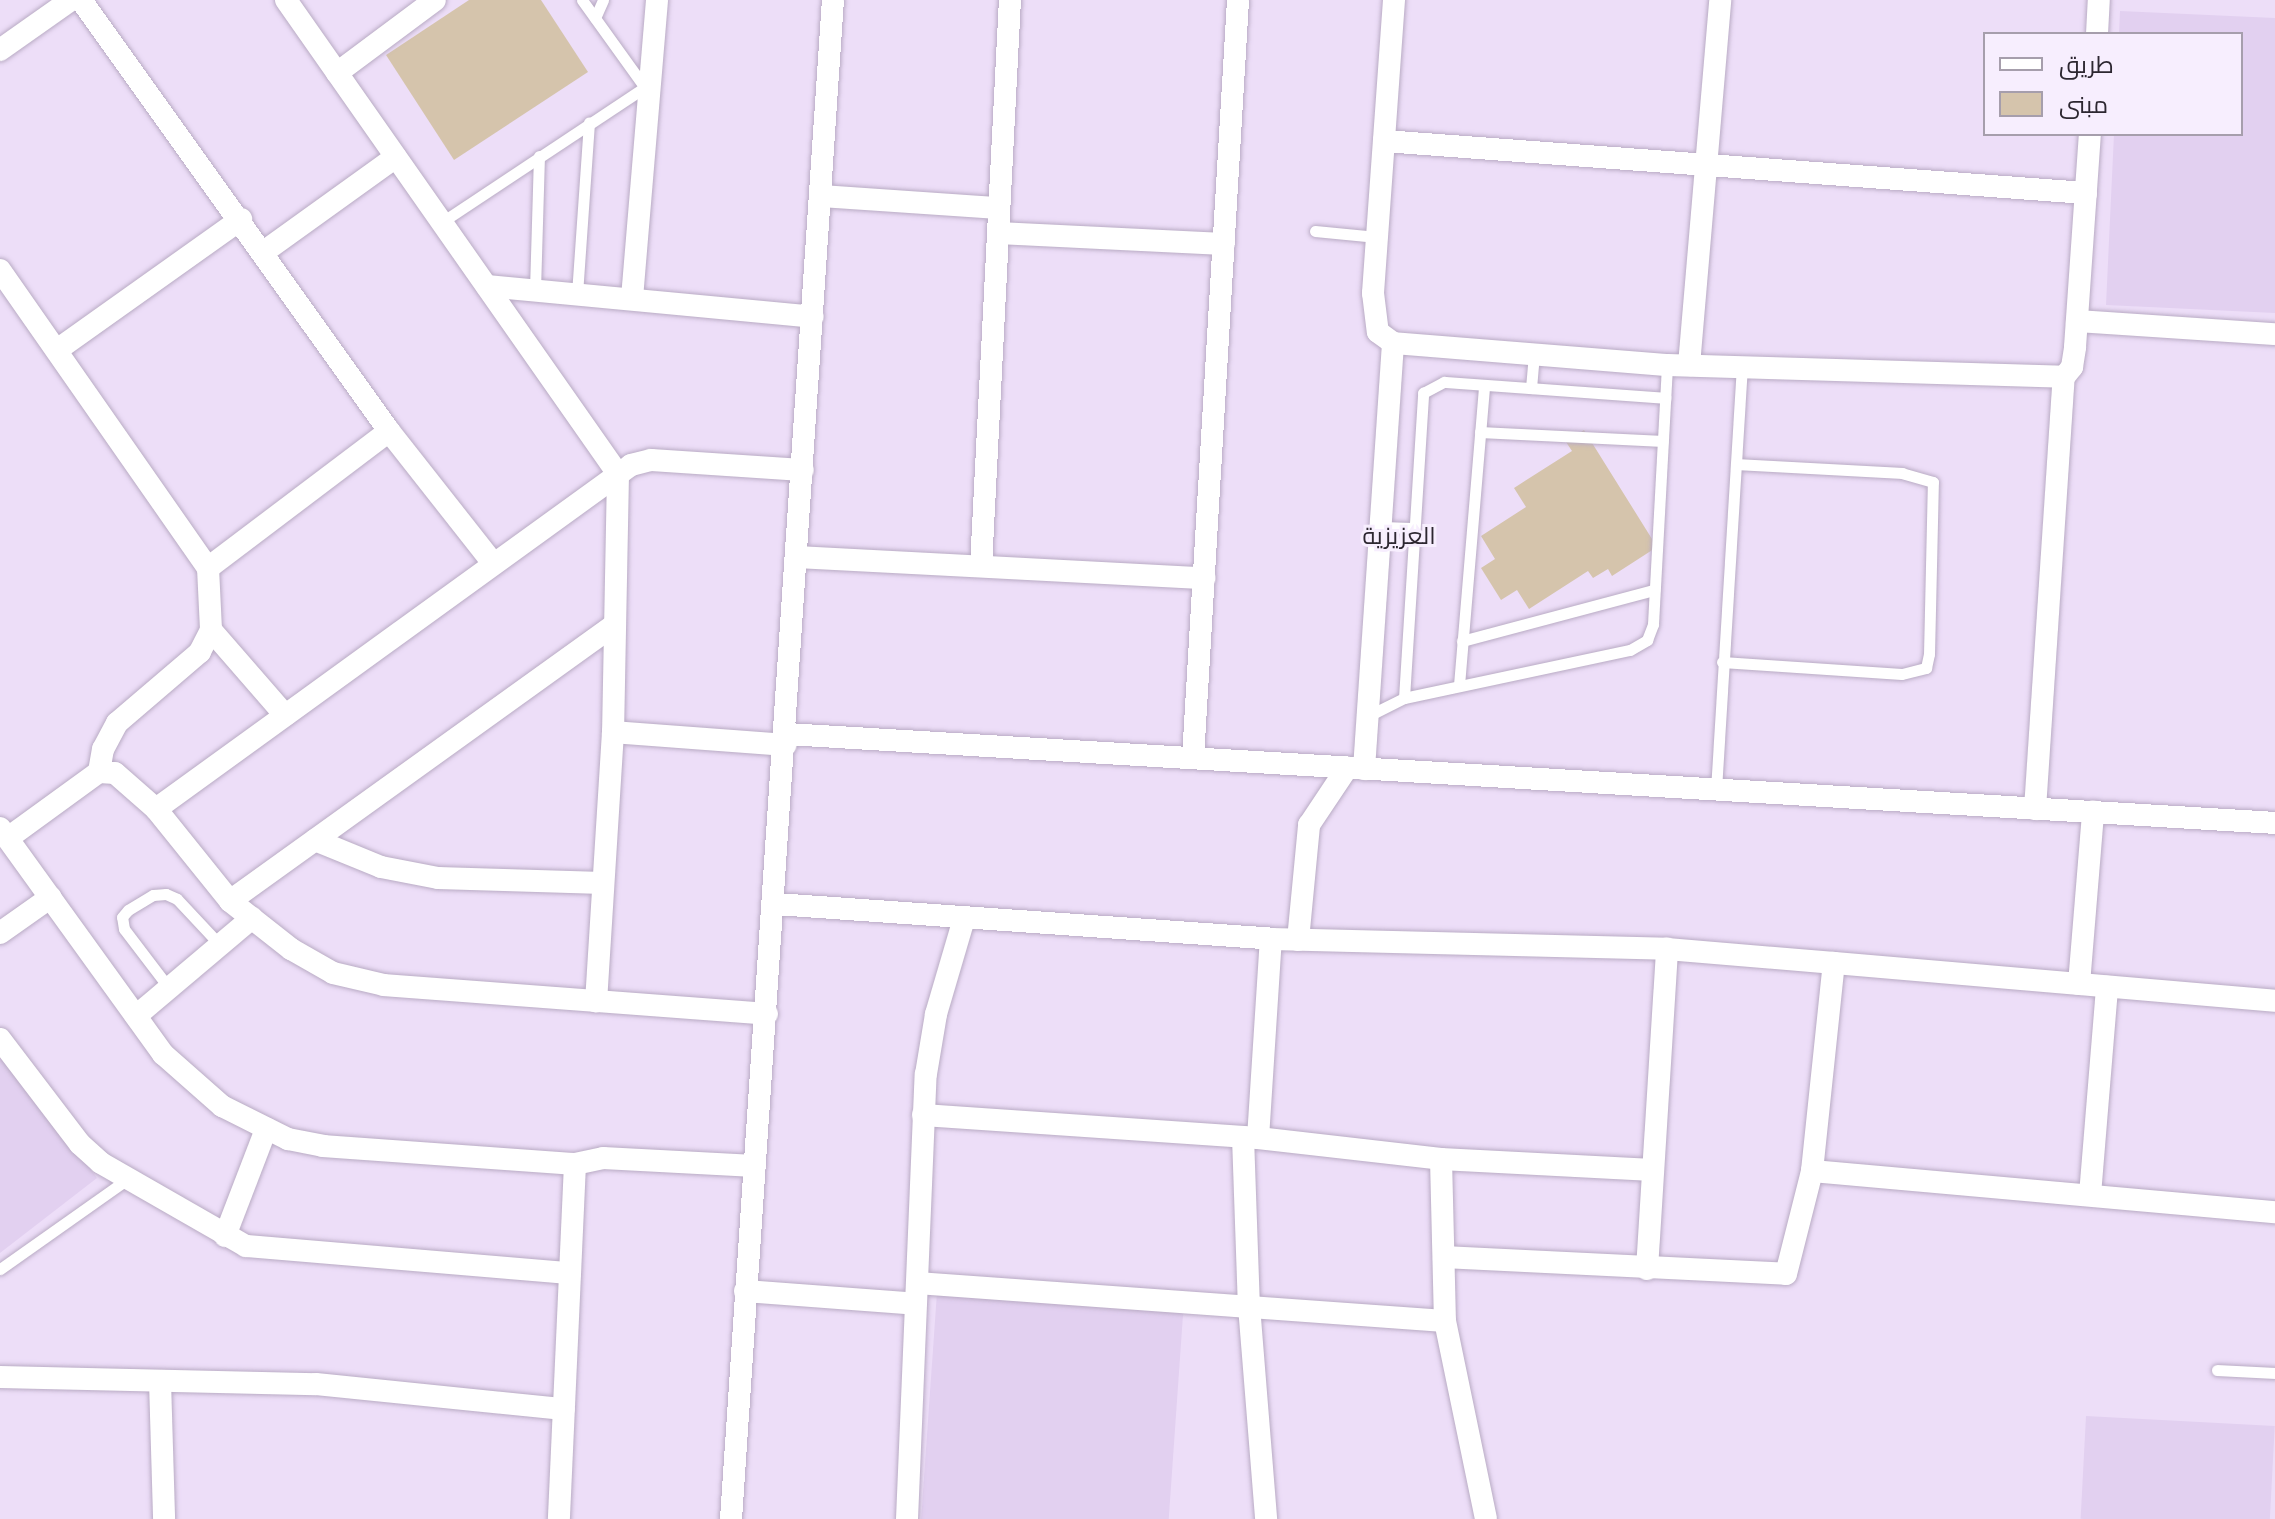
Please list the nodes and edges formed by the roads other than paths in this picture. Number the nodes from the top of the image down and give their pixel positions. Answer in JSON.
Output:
{"nodes":[{"id":1,"x":71,"y":0,"type":"edge"},
{"id":2,"x":81,"y":0,"type":"edge"},
{"id":3,"x":286,"y":0,"type":"edge"},
{"id":4,"x":435,"y":0,"type":"edge"},
{"id":5,"x":582,"y":0,"type":"edge"},
{"id":6,"x":603,"y":0,"type":"edge"},
{"id":7,"x":657,"y":0,"type":"edge"},
{"id":8,"x":833,"y":0,"type":"edge"},
{"id":9,"x":1010,"y":0,"type":"edge"},
{"id":10,"x":1238,"y":0,"type":"edge"},
{"id":11,"x":1394,"y":0,"type":"edge"},
{"id":12,"x":1720,"y":0,"type":"edge"},
{"id":13,"x":2099,"y":0,"type":"edge"},
{"id":14,"x":595,"y":18,"type":"junction"},
{"id":15,"x":2097,"y":32,"type":"edge"},
{"id":16,"x":0,"y":50,"type":"edge"},
{"id":17,"x":337,"y":73,"type":"junction"},
{"id":18,"x":646,"y":84,"type":"junction"},
{"id":19,"x":589,"y":122,"type":"junction"},
{"id":20,"x":2090,"y":136,"type":"edge"},
{"id":21,"x":1384,"y":141,"type":"junction"},
{"id":22,"x":539,"y":156,"type":"junction"},
{"id":23,"x":396,"y":157,"type":"junction"},
{"id":24,"x":1708,"y":165,"type":"junction"},
{"id":25,"x":2086,"y":193,"type":"junction"},
{"id":26,"x":821,"y":196,"type":"junction"},
{"id":27,"x":999,"y":208,"type":"junction"},
{"id":28,"x":241,"y":219,"type":"junction"},
{"id":29,"x":442,"y":222,"type":"junction"},
{"id":30,"x":1315,"y":231,"type":"dead end"},
{"id":31,"x":998,"y":233,"type":"junction"},
{"id":32,"x":1377,"y":237,"type":"junction"},
{"id":33,"x":1224,"y":244,"type":"junction"},
{"id":34,"x":265,"y":251,"type":"junction"},
{"id":35,"x":0,"y":270,"type":"edge"},
{"id":36,"x":487,"y":286,"type":"junction"},
{"id":37,"x":535,"y":290,"type":"junction"},
{"id":38,"x":577,"y":294,"type":"junction"},
{"id":39,"x":8,"y":296,"type":"edge"},
{"id":40,"x":632,"y":298,"type":"junction"},
{"id":41,"x":813,"y":317,"type":"junction"},
{"id":42,"x":2077,"y":321,"type":"junction"},
{"id":43,"x":2275,"y":334,"type":"edge"},
{"id":44,"x":1393,"y":343,"type":"junction"},
{"id":45,"x":57,"y":350,"type":"junction"},
{"id":46,"x":1534,"y":354,"type":"junction"},
{"id":47,"x":1678,"y":365,"type":"junction"},
{"id":48,"x":1742,"y":368,"type":"junction"},
{"id":49,"x":2064,"y":377,"type":"junction"},
{"id":50,"x":1484,"y":385,"type":"junction"},
{"id":51,"x":1531,"y":388,"type":"junction"},
{"id":52,"x":1665,"y":398,"type":"junction"},
{"id":53,"x":389,"y":431,"type":"junction"},
{"id":54,"x":1480,"y":432,"type":"junction"},
{"id":55,"x":1663,"y":441,"type":"junction"},
{"id":56,"x":1736,"y":464,"type":"junction"},
{"id":57,"x":803,"y":470,"type":"junction"},
{"id":58,"x":618,"y":474,"type":"junction"},
{"id":59,"x":1380,"y":527,"type":"junction"},
{"id":60,"x":1413,"y":528,"type":"junction"},
{"id":61,"x":798,"y":557,"type":"junction"},
{"id":62,"x":493,"y":563,"type":"junction"},
{"id":63,"x":981,"y":566,"type":"junction"},
{"id":64,"x":208,"y":568,"type":"junction"},
{"id":65,"x":1204,"y":578,"type":"junction"},
{"id":66,"x":1654,"y":590,"type":"junction"},
{"id":67,"x":615,"y":624,"type":"junction"},
{"id":68,"x":211,"y":630,"type":"junction"},
{"id":69,"x":1462,"y":641,"type":"junction"},
{"id":70,"x":1722,"y":662,"type":"junction"},
{"id":71,"x":1459,"y":685,"type":"junction"},
{"id":72,"x":1404,"y":698,"type":"junction"},
{"id":73,"x":285,"y":715,"type":"junction"},
{"id":74,"x":1368,"y":716,"type":"junction"},
{"id":75,"x":613,"y":732,"type":"junction"},
{"id":76,"x":786,"y":740,"type":"junction"},
{"id":77,"x":1193,"y":758,"type":"junction"},
{"id":78,"x":1356,"y":768,"type":"junction"},
{"id":79,"x":99,"y":772,"type":"junction"},
{"id":80,"x":1716,"y":790,"type":"junction"},
{"id":81,"x":156,"y":809,"type":"junction"},
{"id":82,"x":2035,"y":809,"type":"junction"},
{"id":83,"x":2093,"y":812,"type":"junction"},
{"id":84,"x":2275,"y":823,"type":"edge"},
{"id":85,"x":4,"y":833,"type":"edge"},
{"id":86,"x":315,"y":840,"type":"junction"},
{"id":87,"x":603,"y":883,"type":"junction"},
{"id":88,"x":51,"y":897,"type":"junction"},
{"id":89,"x":230,"y":901,"type":"junction"},
{"id":90,"x":776,"y":904,"type":"junction"},
{"id":91,"x":252,"y":918,"type":"junction"},
{"id":92,"x":964,"y":919,"type":"junction"},
{"id":93,"x":0,"y":933,"type":"edge"},
{"id":94,"x":1271,"y":939,"type":"junction"},
{"id":95,"x":1298,"y":940,"type":"junction"},
{"id":96,"x":220,"y":945,"type":"junction"},
{"id":97,"x":1667,"y":949,"type":"junction"},
{"id":98,"x":1834,"y":963,"type":"junction"},
{"id":99,"x":2079,"y":984,"type":"junction"},
{"id":100,"x":2107,"y":987,"type":"junction"},
{"id":101,"x":169,"y":988,"type":"junction"},
{"id":102,"x":596,"y":1001,"type":"junction"},
{"id":103,"x":2275,"y":1001,"type":"edge"},
{"id":104,"x":767,"y":1014,"type":"junction"},
{"id":105,"x":136,"y":1016,"type":"junction"},
{"id":106,"x":0,"y":1039,"type":"edge"},
{"id":107,"x":923,"y":1115,"type":"junction"},
{"id":108,"x":266,"y":1129,"type":"junction"},
{"id":109,"x":1250,"y":1137,"type":"junction"},
{"id":110,"x":1441,"y":1159,"type":"junction"},
{"id":111,"x":575,"y":1164,"type":"junction"},
{"id":112,"x":755,"y":1166,"type":"junction"},
{"id":113,"x":1653,"y":1170,"type":"junction"},
{"id":114,"x":1812,"y":1171,"type":"junction"},
{"id":115,"x":126,"y":1180,"type":"junction"},
{"id":116,"x":2090,"y":1195,"type":"junction"},
{"id":117,"x":2275,"y":1212,"type":"edge"},
{"id":118,"x":225,"y":1236,"type":"junction"},
{"id":119,"x":1444,"y":1257,"type":"junction"},
{"id":120,"x":0,"y":1269,"type":"edge"},
{"id":121,"x":1647,"y":1269,"type":"junction"},
{"id":122,"x":570,"y":1273,"type":"junction"},
{"id":123,"x":745,"y":1291,"type":"junction"},
{"id":124,"x":917,"y":1293,"type":"junction"},
{"id":125,"x":1249,"y":1306,"type":"junction"},
{"id":126,"x":1445,"y":1321,"type":"junction"},
{"id":127,"x":2217,"y":1370,"type":"dead end"},
{"id":128,"x":2275,"y":1373,"type":"edge"},
{"id":129,"x":0,"y":1377,"type":"edge"},
{"id":130,"x":160,"y":1381,"type":"junction"},
{"id":131,"x":564,"y":1409,"type":"junction"},
{"id":132,"x":164,"y":1519,"type":"edge"},
{"id":133,"x":559,"y":1519,"type":"edge"},
{"id":134,"x":731,"y":1519,"type":"edge"},
{"id":135,"x":907,"y":1519,"type":"edge"},
{"id":136,"x":1266,"y":1519,"type":"edge"},
{"id":137,"x":1486,"y":1519,"type":"edge"}],
"edges":[{"from":1,"to":16,"type":"street"},
{"from":2,"to":28,"type":"street"},
{"from":3,"to":17,"type":"street"},
{"from":4,"to":17,"type":"street"},
{"from":5,"to":14,"type":"lane"},
{"from":6,"to":14,"type":"lane"},
{"from":7,"to":18,"type":"street"},
{"from":8,"to":26,"type":"street"},
{"from":9,"to":27,"type":"street"},
{"from":10,"to":33,"type":"street"},
{"from":11,"to":21,"type":"street"},
{"from":12,"to":24,"type":"street"},
{"from":13,"to":15,"type":"street"},
{"from":14,"to":18,"type":"lane"},
{"from":17,"to":23,"type":"street"},
{"from":18,"to":19,"type":"lane"},
{"from":18,"to":40,"type":"street"},
{"from":19,"to":22,"type":"lane"},
{"from":19,"to":38,"type":"lane"},
{"from":20,"to":25,"type":"street"},
{"from":21,"to":24,"type":"street"},
{"from":21,"to":32,"type":"street"},
{"from":22,"to":29,"type":"lane"},
{"from":22,"to":37,"type":"lane"},
{"from":23,"to":29,"type":"street"},
{"from":23,"to":34,"type":"street"},
{"from":24,"to":25,"type":"street"},
{"from":24,"to":47,"type":"street"},
{"from":25,"to":42,"type":"street"},
{"from":26,"to":27,"type":"street"},
{"from":26,"to":41,"type":"street"},
{"from":27,"to":31,"type":"street"},
{"from":28,"to":34,"type":"street"},
{"from":28,"to":45,"type":"street"},
{"from":29,"to":36,"type":"street"},
{"from":30,"to":32,"type":"lane"},
{"from":31,"to":33,"type":"street"},
{"from":31,"to":63,"type":"street"},
{"from":32,"to":44,"type":"street"},
{"from":33,"to":65,"type":"street"},
{"from":34,"to":53,"type":"street"},
{"from":35,"to":39,"type":"street"},
{"from":36,"to":37,"type":"street"},
{"from":36,"to":58,"type":"street"},
{"from":37,"to":38,"type":"street"},
{"from":38,"to":40,"type":"street"},
{"from":39,"to":45,"type":"street"},
{"from":40,"to":41,"type":"street"},
{"from":41,"to":57,"type":"street"},
{"from":42,"to":43,"type":"street"},
{"from":42,"to":49,"type":"street"},
{"from":44,"to":46,"type":"street"},
{"from":44,"to":59,"type":"street"},
{"from":45,"to":64,"type":"street"},
{"from":46,"to":47,"type":"street"},
{"from":46,"to":51,"type":"lane"},
{"from":47,"to":48,"type":"street"},
{"from":47,"to":52,"type":"lane"},
{"from":48,"to":49,"type":"street"},
{"from":48,"to":56,"type":"lane"},
{"from":49,"to":82,"type":"street"},
{"from":50,"to":51,"type":"lane"},
{"from":50,"to":54,"type":"lane"},
{"from":50,"to":60,"type":"lane"},
{"from":51,"to":52,"type":"lane"},
{"from":52,"to":55,"type":"lane"},
{"from":53,"to":62,"type":"street"},
{"from":53,"to":64,"type":"street"},
{"from":54,"to":55,"type":"lane"},
{"from":54,"to":69,"type":"lane"},
{"from":55,"to":66,"type":"lane"},
{"from":56,"to":70,"type":"lane"},
{"from":56,"to":70,"type":"lane"},
{"from":57,"to":58,"type":"street"},
{"from":57,"to":61,"type":"street"},
{"from":58,"to":62,"type":"street"},
{"from":58,"to":67,"type":"street"},
{"from":59,"to":60,"type":"lane"},
{"from":59,"to":74,"type":"street"},
{"from":60,"to":72,"type":"lane"},
{"from":61,"to":63,"type":"street"},
{"from":61,"to":76,"type":"street"},
{"from":62,"to":73,"type":"street"},
{"from":63,"to":65,"type":"street"},
{"from":64,"to":68,"type":"street"},
{"from":65,"to":77,"type":"street"},
{"from":66,"to":69,"type":"lane"},
{"from":66,"to":71,"type":"lane"},
{"from":67,"to":75,"type":"street"},
{"from":67,"to":86,"type":"street"},
{"from":68,"to":73,"type":"street"},
{"from":68,"to":79,"type":"street"},
{"from":69,"to":71,"type":"lane"},
{"from":70,"to":80,"type":"lane"},
{"from":71,"to":72,"type":"lane"},
{"from":72,"to":74,"type":"lane"},
{"from":73,"to":81,"type":"street"},
{"from":74,"to":78,"type":"street"},
{"from":75,"to":76,"type":"street"},
{"from":75,"to":87,"type":"street"},
{"from":76,"to":77,"type":"street"},
{"from":76,"to":90,"type":"street"},
{"from":77,"to":78,"type":"street"},
{"from":78,"to":80,"type":"street"},
{"from":78,"to":95,"type":"street"},
{"from":79,"to":81,"type":"street"},
{"from":79,"to":85,"type":"street"},
{"from":80,"to":82,"type":"street"},
{"from":81,"to":89,"type":"street"},
{"from":82,"to":83,"type":"street"},
{"from":83,"to":84,"type":"street"},
{"from":83,"to":99,"type":"street"},
{"from":85,"to":88,"type":"street"},
{"from":86,"to":87,"type":"street"},
{"from":86,"to":89,"type":"street"},
{"from":87,"to":102,"type":"street"},
{"from":88,"to":93,"type":"street"},
{"from":88,"to":105,"type":"street"},
{"from":89,"to":91,"type":"street"},
{"from":90,"to":92,"type":"street"},
{"from":90,"to":104,"type":"street"},
{"from":91,"to":96,"type":"street"},
{"from":91,"to":102,"type":"street"},
{"from":92,"to":94,"type":"street"},
{"from":92,"to":107,"type":"street"},
{"from":94,"to":95,"type":"street"},
{"from":94,"to":109,"type":"street"},
{"from":95,"to":97,"type":"street"},
{"from":96,"to":101,"type":"street"},
{"from":96,"to":101,"type":"lane"},
{"from":97,"to":98,"type":"street"},
{"from":97,"to":113,"type":"street"},
{"from":98,"to":99,"type":"street"},
{"from":98,"to":114,"type":"street"},
{"from":99,"to":100,"type":"street"},
{"from":100,"to":103,"type":"street"},
{"from":100,"to":116,"type":"street"},
{"from":101,"to":105,"type":"street"},
{"from":102,"to":104,"type":"street"},
{"from":104,"to":112,"type":"street"},
{"from":105,"to":108,"type":"street"},
{"from":106,"to":115,"type":"street"},
{"from":107,"to":109,"type":"street"},
{"from":107,"to":124,"type":"street"},
{"from":108,"to":111,"type":"street"},
{"from":108,"to":118,"type":"street"},
{"from":109,"to":110,"type":"street"},
{"from":109,"to":125,"type":"street"},
{"from":110,"to":113,"type":"street"},
{"from":110,"to":119,"type":"street"},
{"from":111,"to":112,"type":"street"},
{"from":111,"to":122,"type":"street"},
{"from":112,"to":123,"type":"street"},
{"from":113,"to":121,"type":"street"},
{"from":114,"to":116,"type":"street"},
{"from":114,"to":121,"type":"street"},
{"from":115,"to":118,"type":"street"},
{"from":115,"to":120,"type":"lane"},
{"from":116,"to":117,"type":"street"},
{"from":118,"to":122,"type":"street"},
{"from":119,"to":121,"type":"street"},
{"from":119,"to":126,"type":"street"},
{"from":122,"to":131,"type":"street"},
{"from":123,"to":124,"type":"street"},
{"from":123,"to":134,"type":"street"},
{"from":124,"to":125,"type":"street"},
{"from":124,"to":135,"type":"street"},
{"from":125,"to":126,"type":"street"},
{"from":125,"to":136,"type":"street"},
{"from":126,"to":137,"type":"street"},
{"from":127,"to":128,"type":"lane"},
{"from":129,"to":130,"type":"street"},
{"from":130,"to":131,"type":"street"},
{"from":130,"to":132,"type":"street"},
{"from":131,"to":133,"type":"street"}]}
